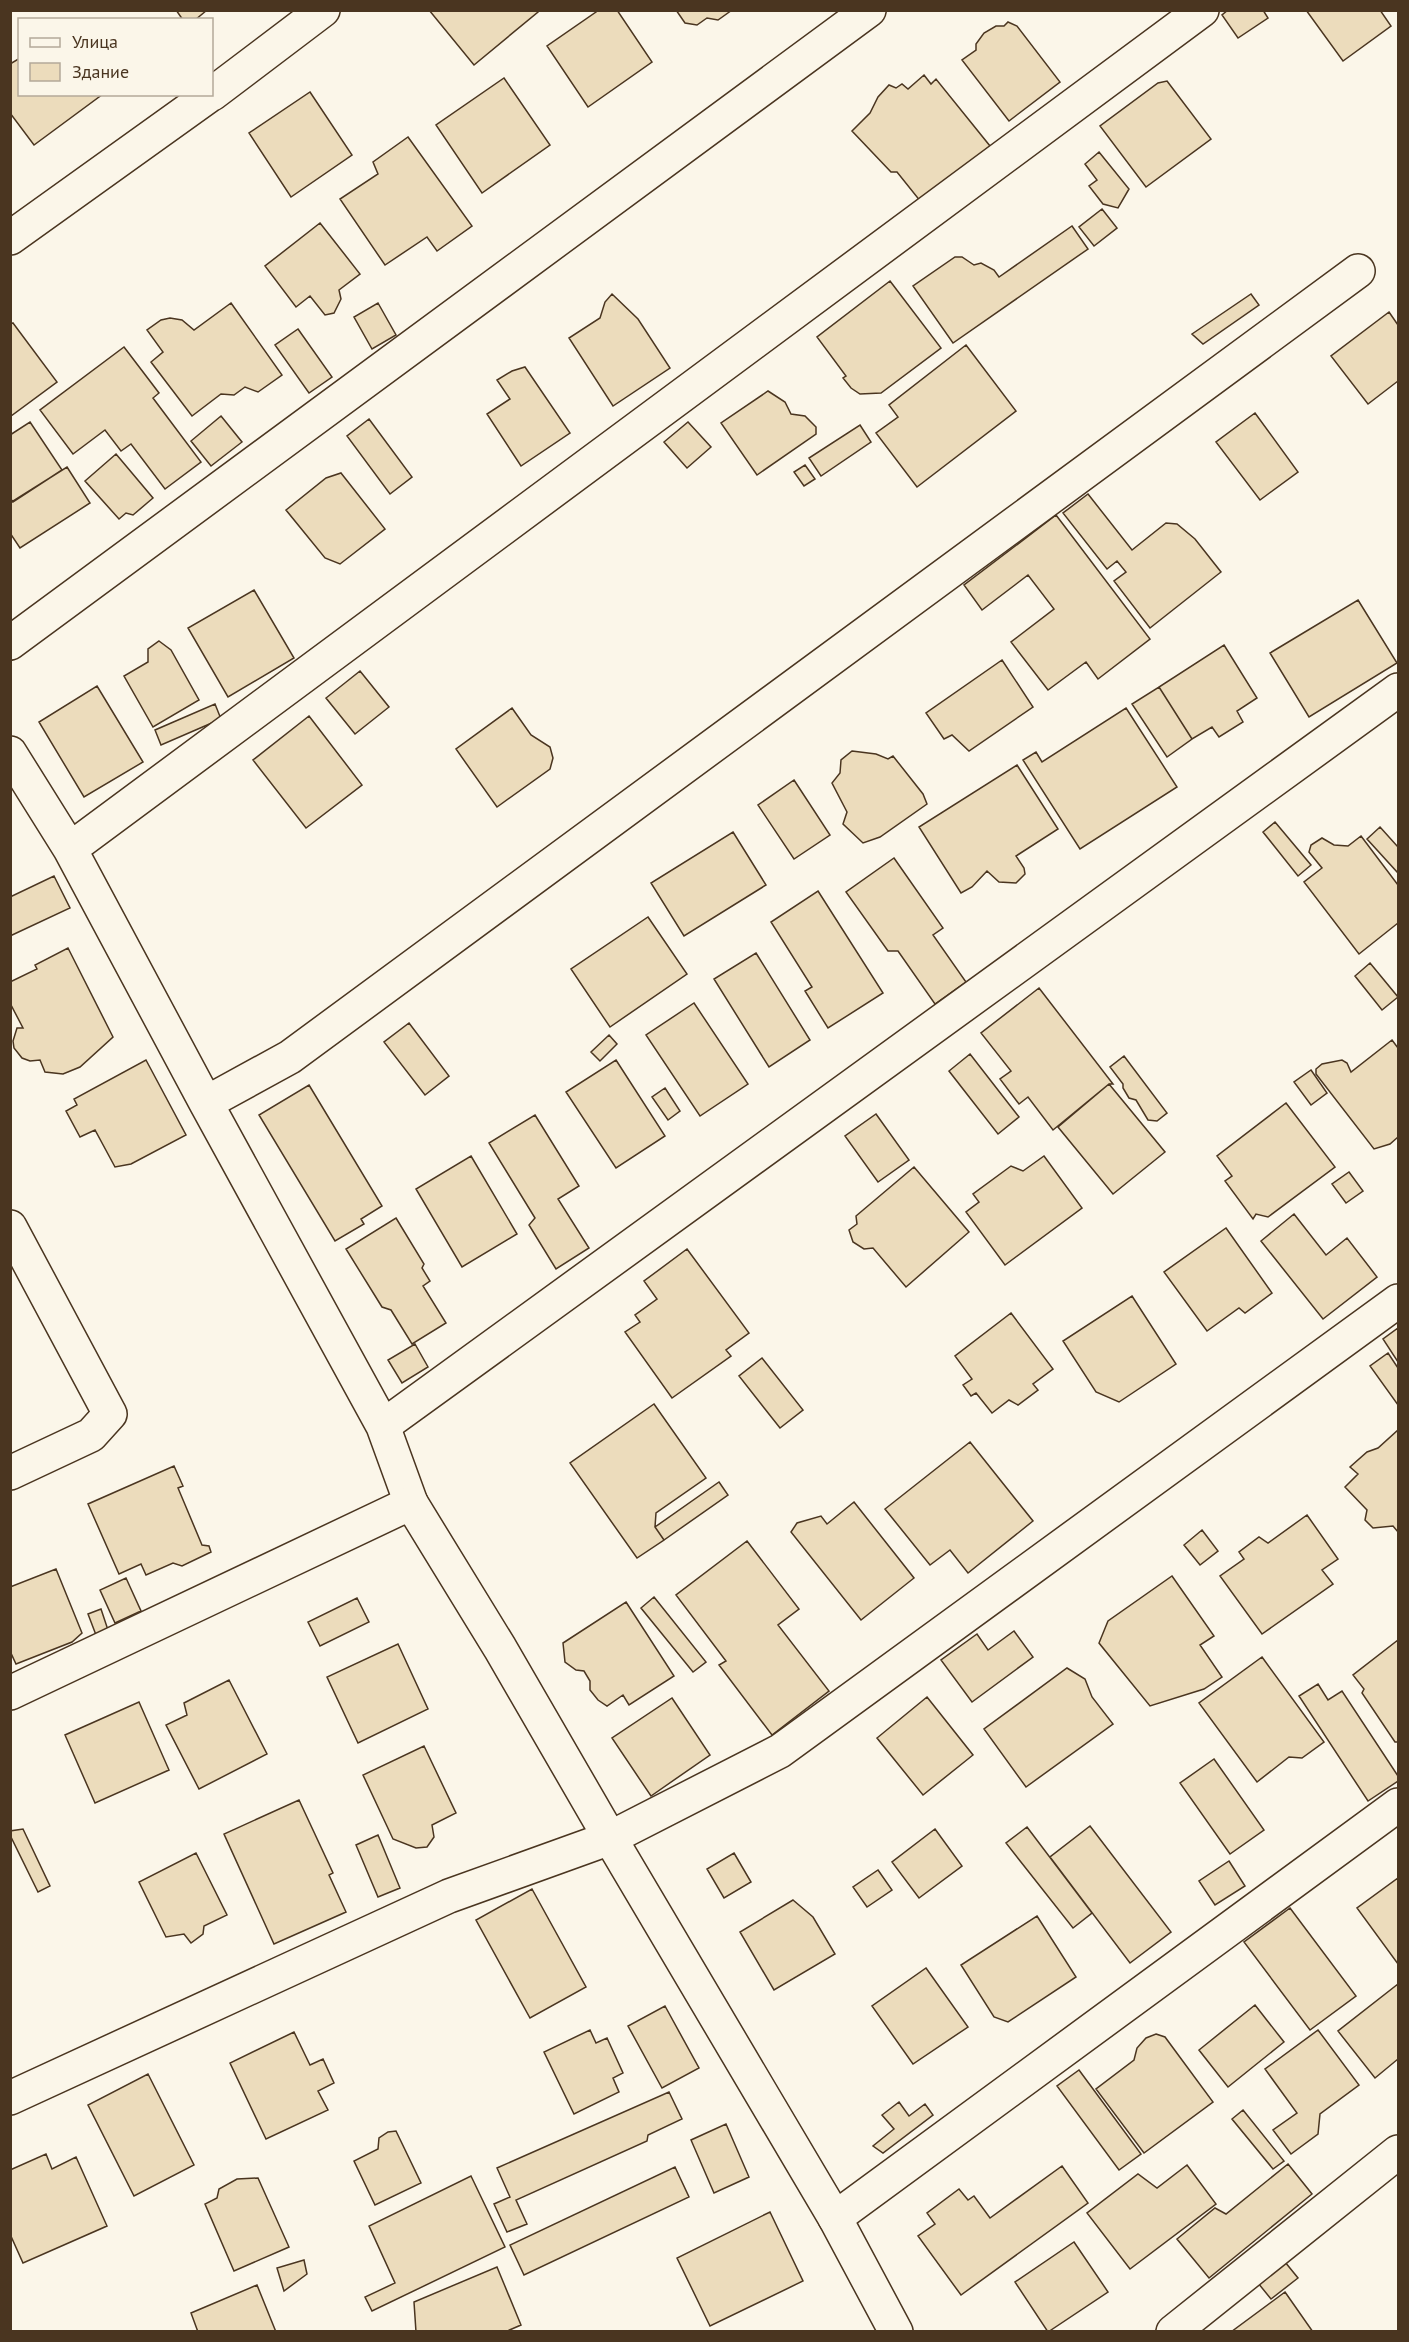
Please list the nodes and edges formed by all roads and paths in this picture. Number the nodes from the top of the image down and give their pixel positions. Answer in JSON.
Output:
{"nodes":[{"id":1,"x":322,"y":10,"type":"edge"},
{"id":2,"x":869,"y":10,"type":"edge"},
{"id":3,"x":1202,"y":10,"type":"edge"},
{"id":4,"x":213,"y":92,"type":"edge"},
{"id":5,"x":208,"y":96,"type":"edge"},
{"id":6,"x":10,"y":238,"type":"edge"},
{"id":7,"x":1358,"y":271,"type":"dead end"},
{"id":8,"x":10,"y":643,"type":"edge"},
{"id":9,"x":1398,"y":690,"type":"edge"},
{"id":10,"x":10,"y":753,"type":"edge"},
{"id":11,"x":70,"y":849,"type":"junction"},
{"id":12,"x":206,"y":1103,"type":"junction"},
{"id":13,"x":10,"y":1227,"type":"edge"},
{"id":14,"x":1398,"y":1301,"type":"edge"},
{"id":15,"x":383,"y":1426,"type":"junction"},
{"id":16,"x":10,"y":1473,"type":"edge"},
{"id":17,"x":411,"y":1503,"type":"junction"},
{"id":18,"x":10,"y":1692,"type":"edge"},
{"id":19,"x":1398,"y":1805,"type":"edge"},
{"id":20,"x":610,"y":1838,"type":"junction"},
{"id":21,"x":10,"y":2098,"type":"edge"},
{"id":22,"x":1398,"y":2152,"type":"edge"},
{"id":23,"x":835,"y":2218,"type":"junction"},
{"id":24,"x":896,"y":2331,"type":"edge"},
{"id":25,"x":1173,"y":2331,"type":"edge"}],
"edges":[{"from":1,"to":4,"type":"street"},
{"from":2,"to":8,"type":"street"},
{"from":3,"to":11,"type":"street"},
{"from":5,"to":6,"type":"street"},
{"from":7,"to":12,"type":"street"},
{"from":9,"to":15,"type":"street"},
{"from":10,"to":11,"type":"street"},
{"from":11,"to":12,"type":"street"},
{"from":12,"to":15,"type":"street"},
{"from":13,"to":16,"type":"street"},
{"from":14,"to":20,"type":"street"},
{"from":15,"to":17,"type":"street"},
{"from":17,"to":18,"type":"street"},
{"from":17,"to":20,"type":"street"},
{"from":19,"to":23,"type":"street"},
{"from":20,"to":21,"type":"street"},
{"from":20,"to":23,"type":"street"},
{"from":22,"to":25,"type":"street"},
{"from":23,"to":24,"type":"street"}]}
